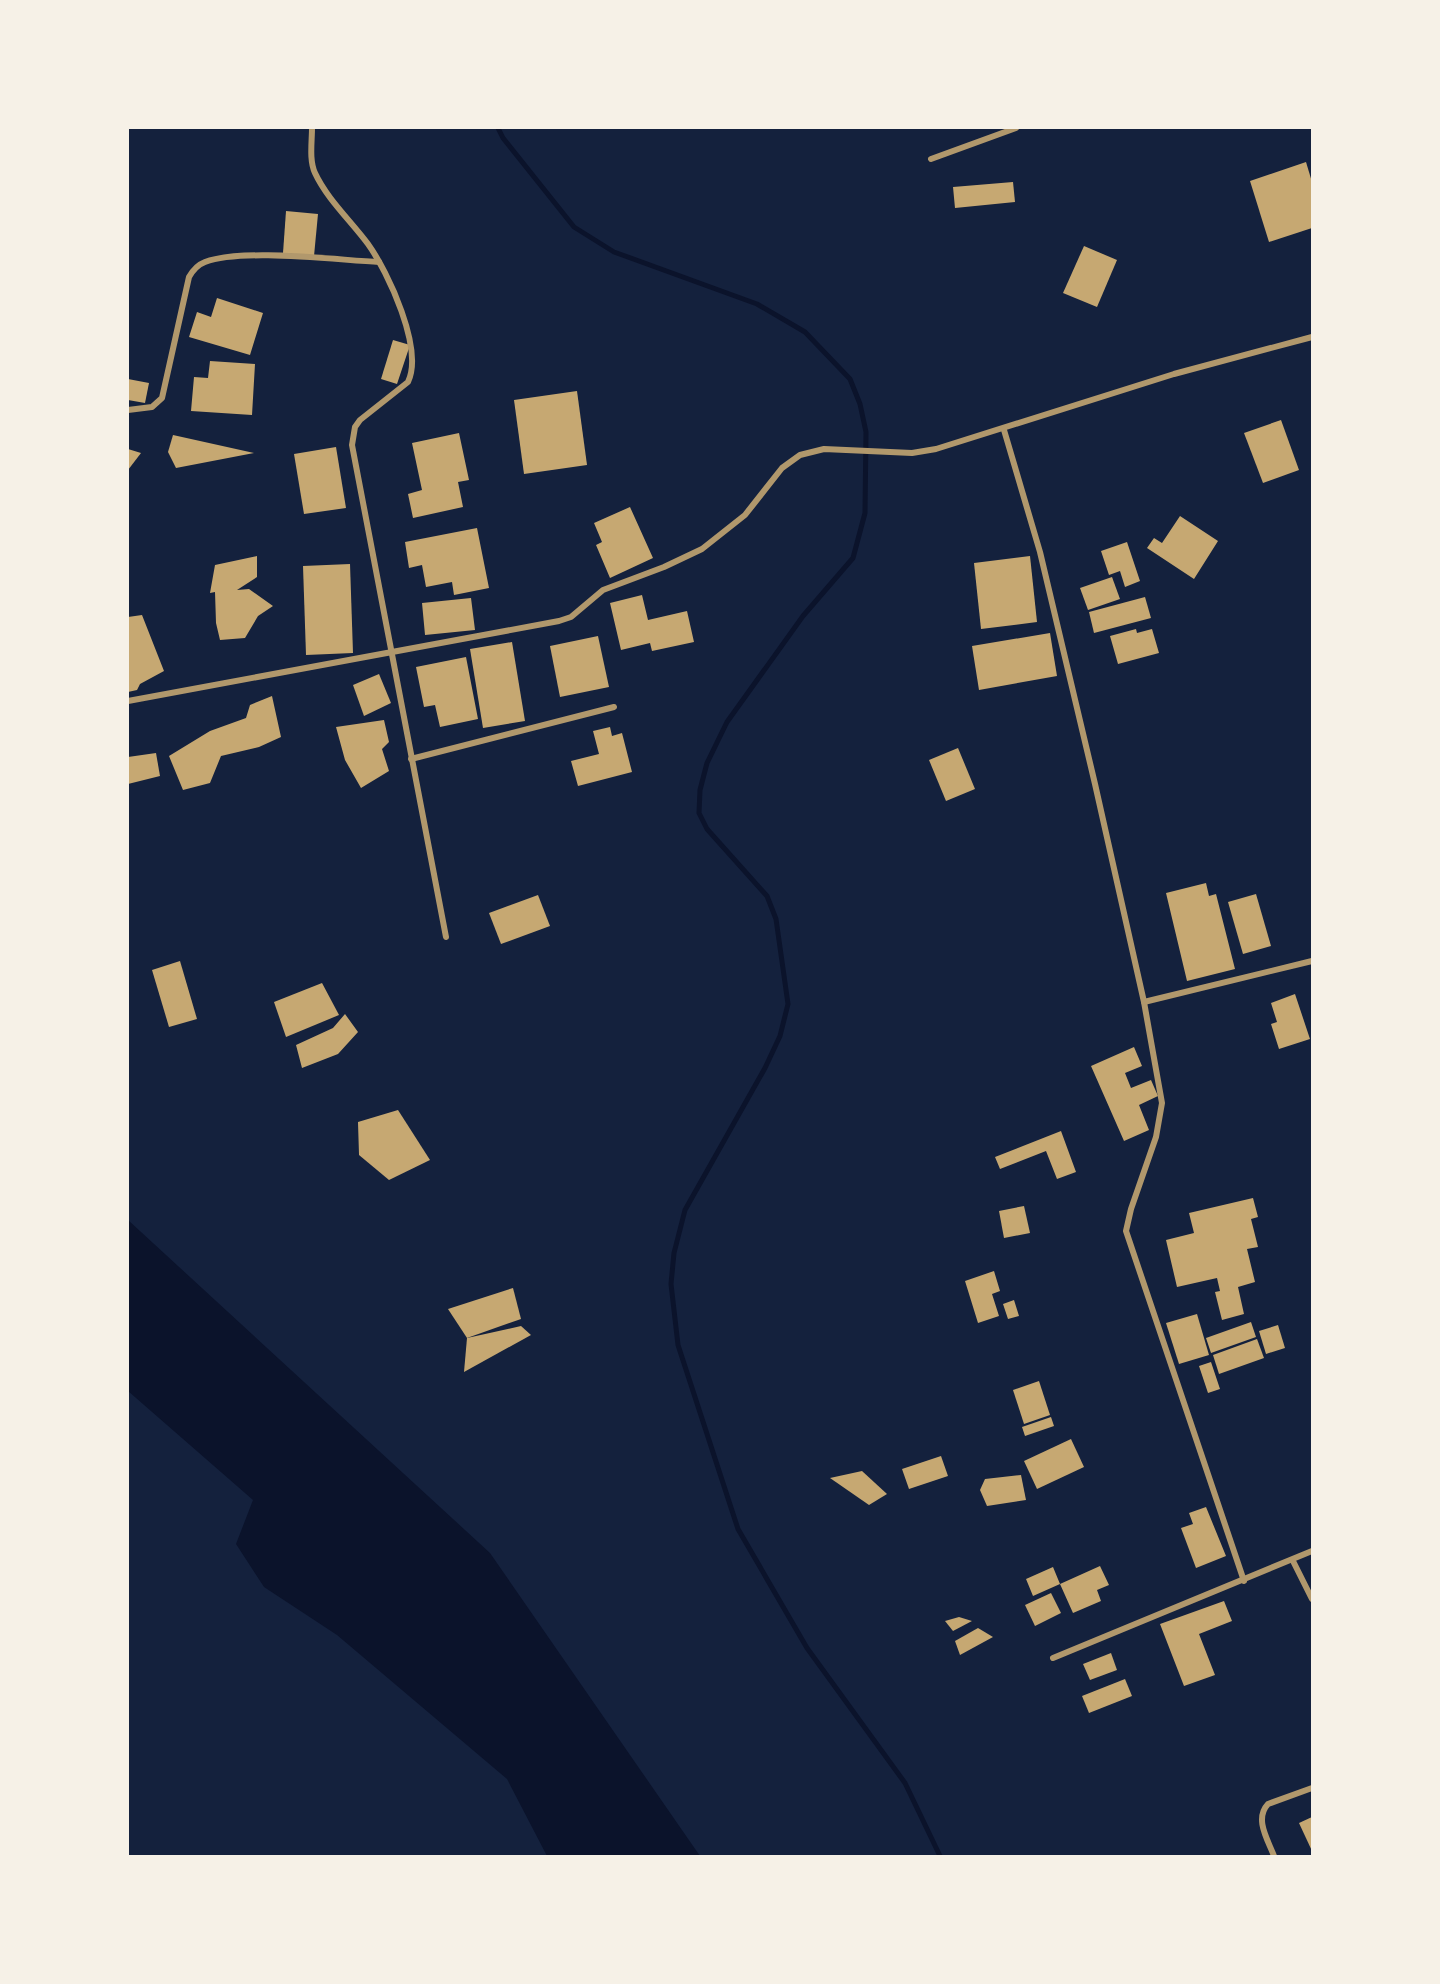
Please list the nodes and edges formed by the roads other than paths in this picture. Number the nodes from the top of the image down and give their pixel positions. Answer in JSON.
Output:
{"nodes":[{"id":1,"x":312,"y":128,"type":"edge"},
{"id":2,"x":1016,"y":128,"type":"edge"},
{"id":3,"x":930,"y":159,"type":"dead end"},
{"id":4,"x":379,"y":262,"type":"junction"},
{"id":5,"x":1312,"y":337,"type":"edge"},
{"id":6,"x":128,"y":410,"type":"edge"},
{"id":7,"x":1004,"y":430,"type":"junction"},
{"id":8,"x":390,"y":652,"type":"junction"},
{"id":9,"x":128,"y":701,"type":"edge"},
{"id":10,"x":614,"y":707,"type":"dead end"},
{"id":11,"x":411,"y":759,"type":"junction"},
{"id":12,"x":446,"y":938,"type":"dead end"},
{"id":13,"x":1312,"y":961,"type":"edge"},
{"id":14,"x":1144,"y":1002,"type":"junction"},
{"id":15,"x":1312,"y":1551,"type":"edge"},
{"id":16,"x":1293,"y":1561,"type":"junction"},
{"id":17,"x":1244,"y":1581,"type":"junction"},
{"id":18,"x":1312,"y":1599,"type":"edge"},
{"id":19,"x":1053,"y":1658,"type":"dead end"},
{"id":20,"x":1312,"y":1788,"type":"edge"},
{"id":21,"x":1274,"y":1857,"type":"edge"}],
"edges":[{"from":1,"to":4,"type":"street"},
{"from":2,"to":3,"type":"street"},
{"from":4,"to":6,"type":"street"},
{"from":4,"to":8,"type":"street"},
{"from":5,"to":7,"type":"street"},
{"from":7,"to":8,"type":"street"},
{"from":7,"to":14,"type":"street"},
{"from":8,"to":9,"type":"street"},
{"from":8,"to":11,"type":"street"},
{"from":10,"to":11,"type":"street"},
{"from":11,"to":12,"type":"street"},
{"from":13,"to":14,"type":"street"},
{"from":14,"to":17,"type":"street"},
{"from":15,"to":16,"type":"street"},
{"from":16,"to":17,"type":"street"},
{"from":16,"to":18,"type":"street"},
{"from":17,"to":19,"type":"street"},
{"from":20,"to":21,"type":"street"}]}
